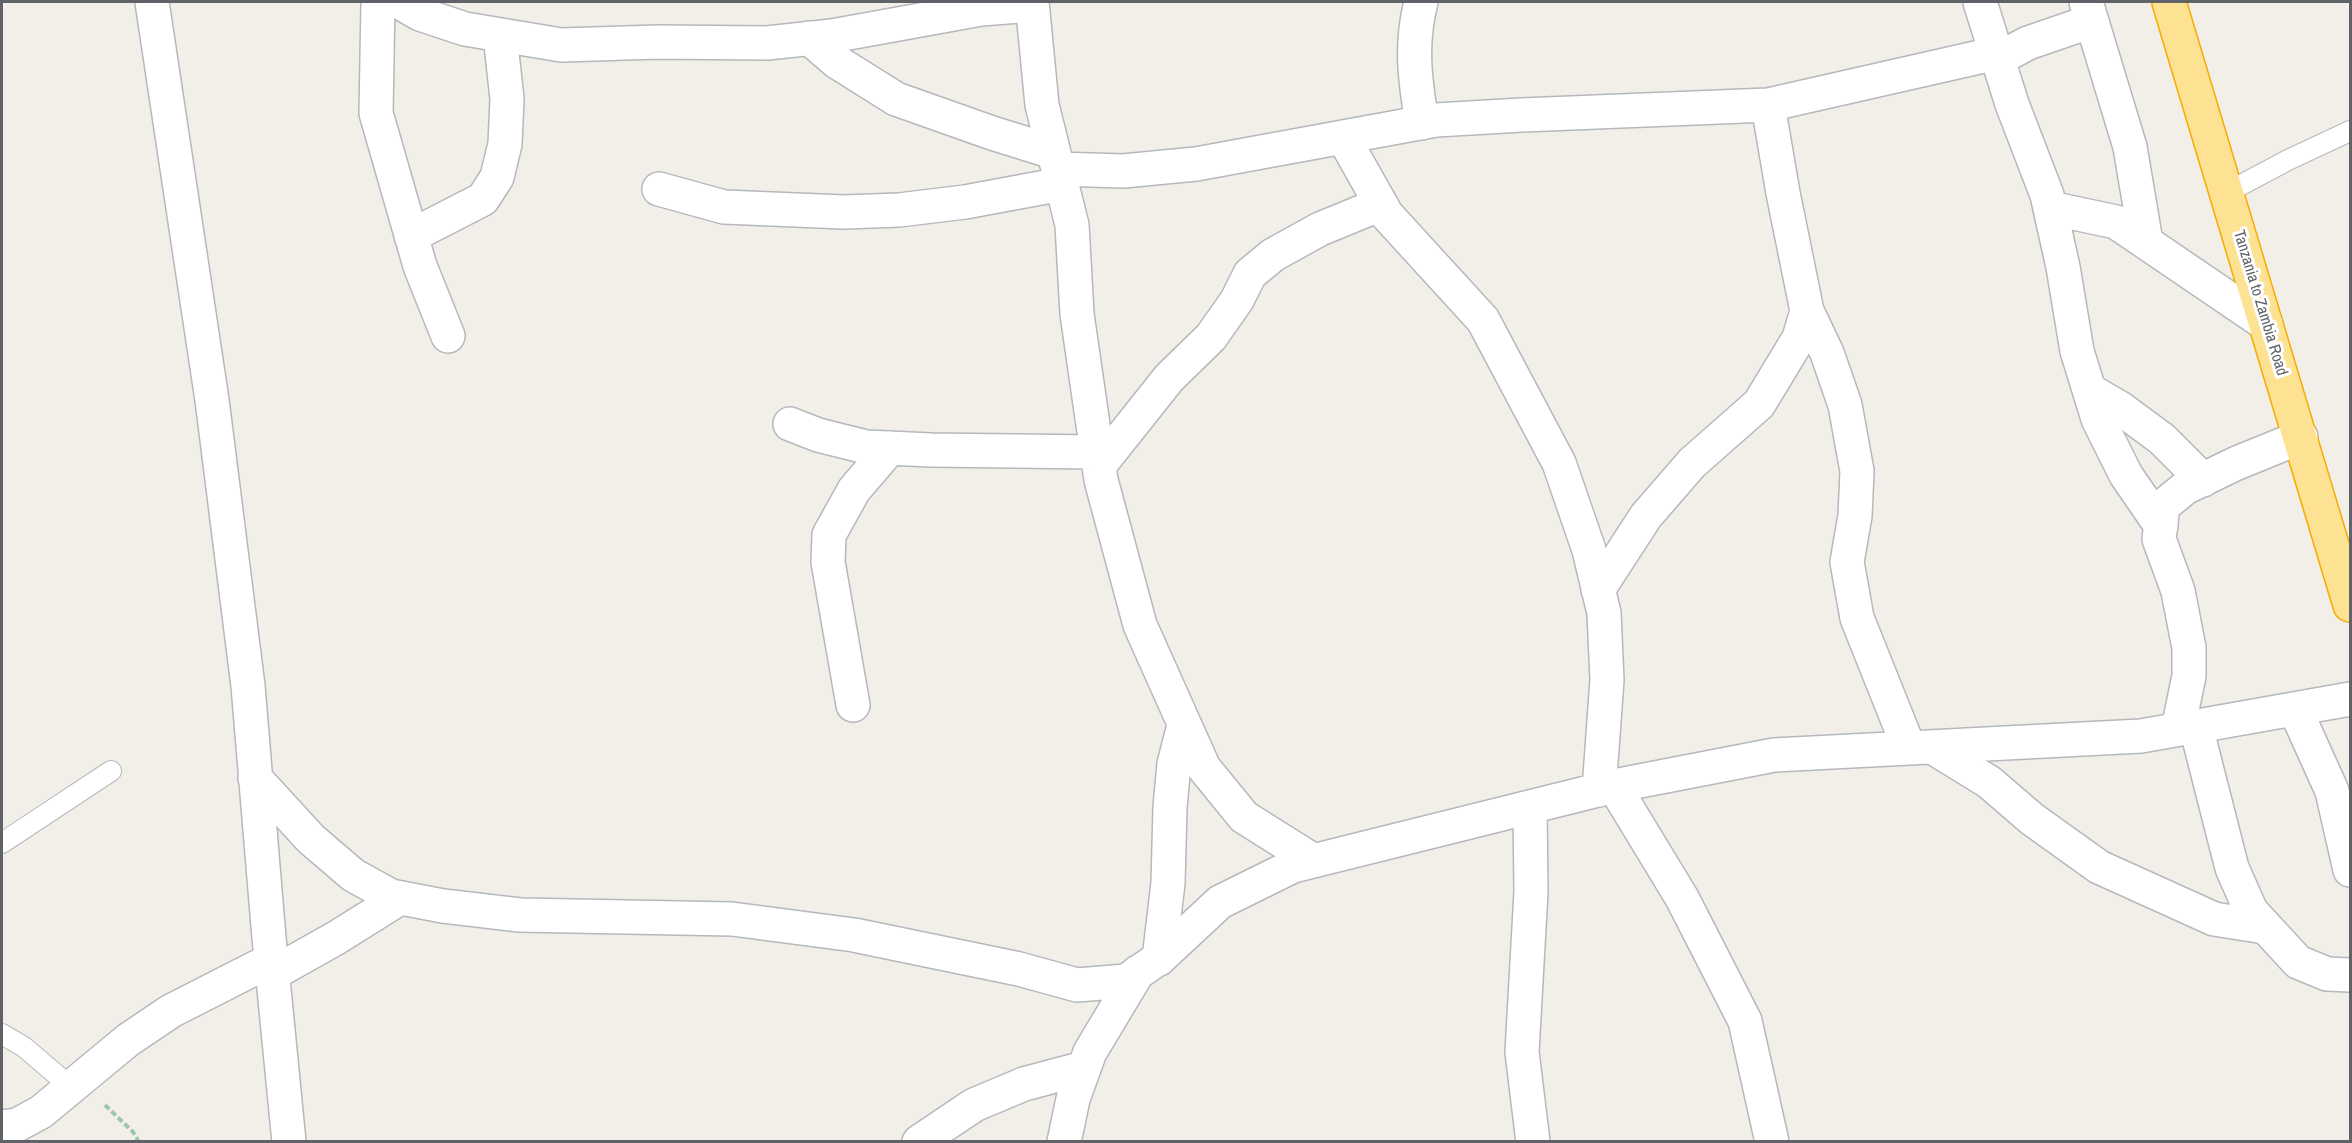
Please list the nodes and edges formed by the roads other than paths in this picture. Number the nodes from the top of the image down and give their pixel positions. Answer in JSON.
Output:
{"nodes":[{"id":1,"x":152,"y":2,"type":"edge"},
{"id":2,"x":378,"y":2,"type":"edge"},
{"id":3,"x":399,"y":2,"type":"edge"},
{"id":4,"x":1421,"y":2,"type":"edge"},
{"id":5,"x":1980,"y":2,"type":"edge"},
{"id":6,"x":2169,"y":2,"type":"edge"},
{"id":7,"x":1032,"y":3,"type":"edge"},
{"id":8,"x":2089,"y":11,"type":"edge"},
{"id":9,"x":500,"y":35,"type":"junction"},
{"id":10,"x":809,"y":38,"type":"junction"},
{"id":11,"x":1997,"y":56,"type":"junction"},
{"id":12,"x":1768,"y":105,"type":"junction"},
{"id":13,"x":1422,"y":123,"type":"junction"},
{"id":14,"x":2350,"y":131,"type":"edge"},
{"id":15,"x":1343,"y":137,"type":"junction"},
{"id":16,"x":1058,"y":169,"type":"junction"},
{"id":17,"x":659,"y":189,"type":"dead end"},
{"id":18,"x":2226,"y":193,"type":"junction"},
{"id":19,"x":1381,"y":204,"type":"junction"},
{"id":20,"x":2050,"y":208,"type":"junction"},
{"id":21,"x":411,"y":236,"type":"junction"},
{"id":22,"x":2145,"y":242,"type":"junction"},
{"id":23,"x":1807,"y":311,"type":"junction"},
{"id":24,"x":2266,"y":324,"type":"junction"},
{"id":25,"x":448,"y":336,"type":"dead end"},
{"id":26,"x":2089,"y":390,"type":"junction"},
{"id":27,"x":790,"y":424,"type":"dead end"},
{"id":28,"x":2301,"y":437,"type":"junction"},
{"id":29,"x":890,"y":448,"type":"junction"},
{"id":30,"x":1098,"y":459,"type":"junction"},
{"id":31,"x":2203,"y":480,"type":"junction"},
{"id":32,"x":2161,"y":526,"type":"junction"},
{"id":33,"x":1598,"y":590,"type":"junction"},
{"id":34,"x":2350,"y":605,"type":"edge"},
{"id":35,"x":2350,"y":699,"type":"edge"},
{"id":36,"x":853,"y":705,"type":"dead end"},
{"id":37,"x":2295,"y":709,"type":"junction"},
{"id":38,"x":1184,"y":725,"type":"junction"},
{"id":39,"x":2187,"y":728,"type":"junction"},
{"id":40,"x":1921,"y":747,"type":"junction"},
{"id":41,"x":111,"y":771,"type":"dead end"},
{"id":42,"x":255,"y":777,"type":"junction"},
{"id":43,"x":1607,"y":788,"type":"junction"},
{"id":44,"x":1530,"y":807,"type":"junction"},
{"id":45,"x":2,"y":843,"type":"edge"},
{"id":46,"x":1314,"y":861,"type":"junction"},
{"id":47,"x":2350,"y":870,"type":"edge"},
{"id":48,"x":400,"y":898,"type":"junction"},
{"id":49,"x":2265,"y":927,"type":"junction"},
{"id":50,"x":1148,"y":966,"type":"junction"},
{"id":51,"x":271,"y":967,"type":"junction"},
{"id":52,"x":2350,"y":975,"type":"edge"},
{"id":53,"x":2,"y":1034,"type":"edge"},
{"id":54,"x":1084,"y":1068,"type":"junction"},
{"id":55,"x":77,"y":1084,"type":"junction"},
{"id":56,"x":2,"y":1127,"type":"edge"},
{"id":57,"x":928,"y":1139,"type":"edge"},
{"id":58,"x":289,"y":1142,"type":"edge"},
{"id":59,"x":1064,"y":1142,"type":"edge"},
{"id":60,"x":1533,"y":1142,"type":"edge"},
{"id":61,"x":1772,"y":1142,"type":"edge"}],
"edges":[{"from":1,"to":42,"type":"street"},
{"from":2,"to":21,"type":"street"},
{"from":3,"to":9,"type":"street"},
{"from":4,"to":13,"type":"street"},
{"from":5,"to":11,"type":"street"},
{"from":6,"to":18,"type":"highway","name":"Tanzania to Zambia Road"},
{"from":7,"to":10,"type":"street"},
{"from":7,"to":16,"type":"street"},
{"from":8,"to":11,"type":"street"},
{"from":8,"to":22,"type":"street"},
{"from":9,"to":10,"type":"street"},
{"from":9,"to":21,"type":"street"},
{"from":10,"to":16,"type":"street"},
{"from":11,"to":12,"type":"street"},
{"from":11,"to":20,"type":"street"},
{"from":12,"to":13,"type":"street"},
{"from":12,"to":23,"type":"street"},
{"from":13,"to":15,"type":"street"},
{"from":14,"to":18,"type":"lane"},
{"from":15,"to":16,"type":"street"},
{"from":15,"to":19,"type":"street"},
{"from":16,"to":17,"type":"street"},
{"from":16,"to":30,"type":"street"},
{"from":18,"to":24,"type":"highway","name":"Tanzania to Zambia Road"},
{"from":19,"to":30,"type":"street"},
{"from":19,"to":33,"type":"street"},
{"from":20,"to":22,"type":"street"},
{"from":20,"to":26,"type":"street"},
{"from":21,"to":25,"type":"street"},
{"from":22,"to":24,"type":"street"},
{"from":23,"to":33,"type":"street"},
{"from":23,"to":40,"type":"street"},
{"from":24,"to":28,"type":"highway","name":"Tanzania to Zambia Road"},
{"from":26,"to":31,"type":"street"},
{"from":26,"to":32,"type":"street"},
{"from":27,"to":29,"type":"street"},
{"from":28,"to":31,"type":"street"},
{"from":28,"to":34,"type":"highway","name":"Tanzania to Zambia Road"},
{"from":29,"to":30,"type":"street"},
{"from":29,"to":36,"type":"street"},
{"from":30,"to":38,"type":"street"},
{"from":31,"to":32,"type":"street"},
{"from":32,"to":39,"type":"street"},
{"from":33,"to":43,"type":"street"},
{"from":35,"to":37,"type":"street"},
{"from":37,"to":39,"type":"street"},
{"from":37,"to":47,"type":"street"},
{"from":38,"to":46,"type":"street"},
{"from":38,"to":50,"type":"street"},
{"from":39,"to":40,"type":"street"},
{"from":39,"to":49,"type":"street"},
{"from":40,"to":43,"type":"street"},
{"from":40,"to":49,"type":"street"},
{"from":41,"to":45,"type":"lane"},
{"from":42,"to":48,"type":"street"},
{"from":42,"to":51,"type":"street"},
{"from":43,"to":44,"type":"street"},
{"from":43,"to":61,"type":"street"},
{"from":44,"to":46,"type":"street"},
{"from":44,"to":60,"type":"street"},
{"from":46,"to":50,"type":"street"},
{"from":48,"to":50,"type":"street"},
{"from":48,"to":51,"type":"street"},
{"from":49,"to":52,"type":"street"},
{"from":50,"to":54,"type":"street"},
{"from":51,"to":55,"type":"street"},
{"from":51,"to":58,"type":"street"},
{"from":53,"to":55,"type":"lane"},
{"from":54,"to":57,"type":"street"},
{"from":54,"to":59,"type":"street"},
{"from":55,"to":56,"type":"street"}]}
